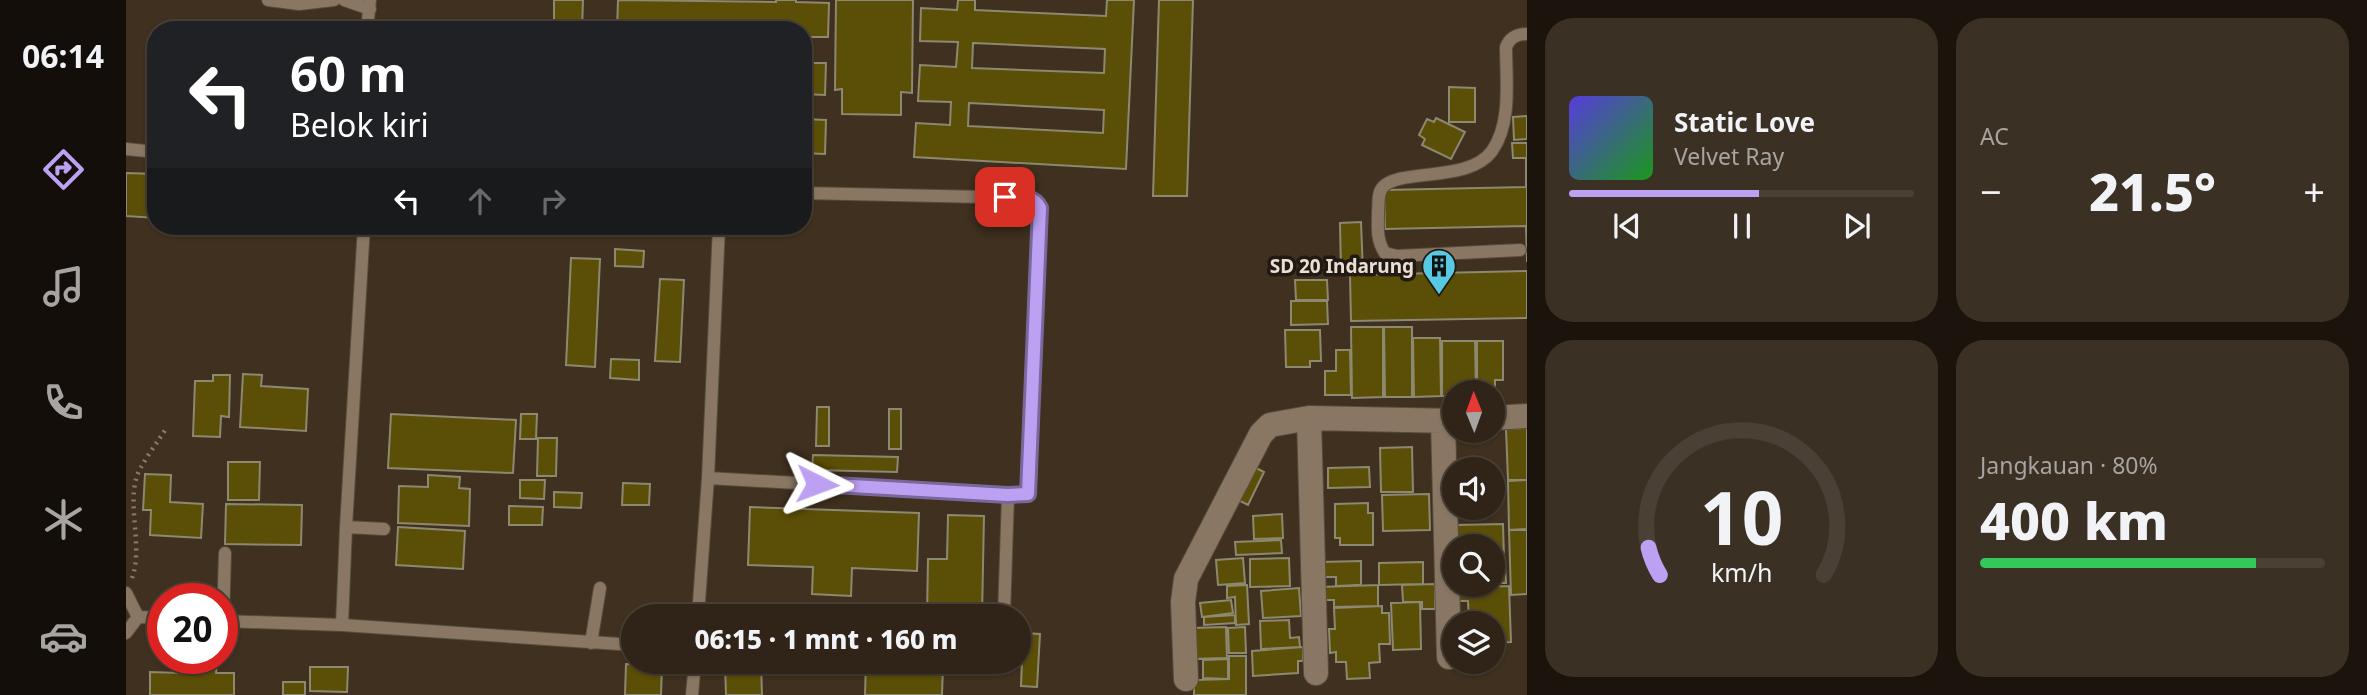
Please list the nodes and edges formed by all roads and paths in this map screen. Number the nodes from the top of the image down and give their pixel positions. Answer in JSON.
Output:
{"nodes":[{"id":1,"x":268,"y":0,"type":"edge"},
{"id":2,"x":334,"y":0,"type":"edge"},
{"id":3,"x":344,"y":0,"type":"edge"},
{"id":4,"x":370,"y":4,"type":"edge"},
{"id":5,"x":1527,"y":34,"type":"edge"},
{"id":6,"x":126,"y":149,"type":"edge"},
{"id":7,"x":147,"y":151,"type":"edge"},
{"id":8,"x":812,"y":193,"type":"edge"},
{"id":9,"x":364,"y":235,"type":"edge"},
{"id":10,"x":719,"y":235,"type":"edge"},
{"id":11,"x":1520,"y":250,"type":"dead end"},
{"id":12,"x":1527,"y":416,"type":"edge"},
{"id":13,"x":1505,"y":417,"type":"edge"},
{"id":14,"x":1309,"y":418,"type":"junction"},
{"id":15,"x":1442,"y":421,"type":"edge"},
{"id":16,"x":167,"y":427,"type":"dead end"},
{"id":17,"x":1448,"y":443,"type":"edge"},
{"id":18,"x":708,"y":478,"type":"junction"},
{"id":19,"x":1008,"y":495,"type":"junction"},
{"id":20,"x":346,"y":527,"type":"junction"},
{"id":21,"x":384,"y":529,"type":"dead end"},
{"id":22,"x":225,"y":552,"type":"dead end"},
{"id":23,"x":224,"y":583,"type":"edge"},
{"id":24,"x":128,"y":588,"type":"edge"},
{"id":25,"x":600,"y":588,"type":"dead end"},
{"id":26,"x":699,"y":604,"type":"edge"},
{"id":27,"x":1004,"y":604,"type":"edge"},
{"id":28,"x":1449,"y":611,"type":"edge"},
{"id":29,"x":138,"y":617,"type":"junction"},
{"id":30,"x":147,"y":617,"type":"edge"},
{"id":31,"x":238,"y":622,"type":"edge"},
{"id":32,"x":342,"y":625,"type":"junction"},
{"id":33,"x":126,"y":633,"type":"edge"},
{"id":34,"x":591,"y":643,"type":"junction"},
{"id":35,"x":621,"y":644,"type":"edge"},
{"id":36,"x":1316,"y":673,"type":"dead end"},
{"id":37,"x":694,"y":674,"type":"edge"},
{"id":38,"x":1186,"y":679,"type":"dead end"},
{"id":39,"x":692,"y":695,"type":"edge"}],
"edges":[{"from":1,"to":2,"type":"lane"},
{"from":3,"to":4,"type":"lane"},
{"from":5,"to":11,"type":"lane"},
{"from":6,"to":7,"type":"lane"},
{"from":8,"to":19,"type":"lane"},
{"from":9,"to":20,"type":"lane"},
{"from":10,"to":18,"type":"lane"},
{"from":12,"to":13,"type":"street"},
{"from":14,"to":15,"type":"street"},
{"from":14,"to":36,"type":"street"},
{"from":14,"to":38,"type":"street"},
{"from":16,"to":24,"type":"path"},
{"from":17,"to":28,"type":"street"},
{"from":18,"to":19,"type":"lane"},
{"from":18,"to":26,"type":"lane"},
{"from":19,"to":27,"type":"lane"},
{"from":20,"to":21,"type":"lane"},
{"from":20,"to":32,"type":"lane"},
{"from":22,"to":23,"type":"lane"},
{"from":24,"to":29,"type":"lane"},
{"from":25,"to":34,"type":"lane"},
{"from":29,"to":30,"type":"lane"},
{"from":29,"to":33,"type":"lane"},
{"from":31,"to":32,"type":"lane"},
{"from":32,"to":34,"type":"lane"},
{"from":34,"to":35,"type":"lane"},
{"from":37,"to":39,"type":"lane"}]}
